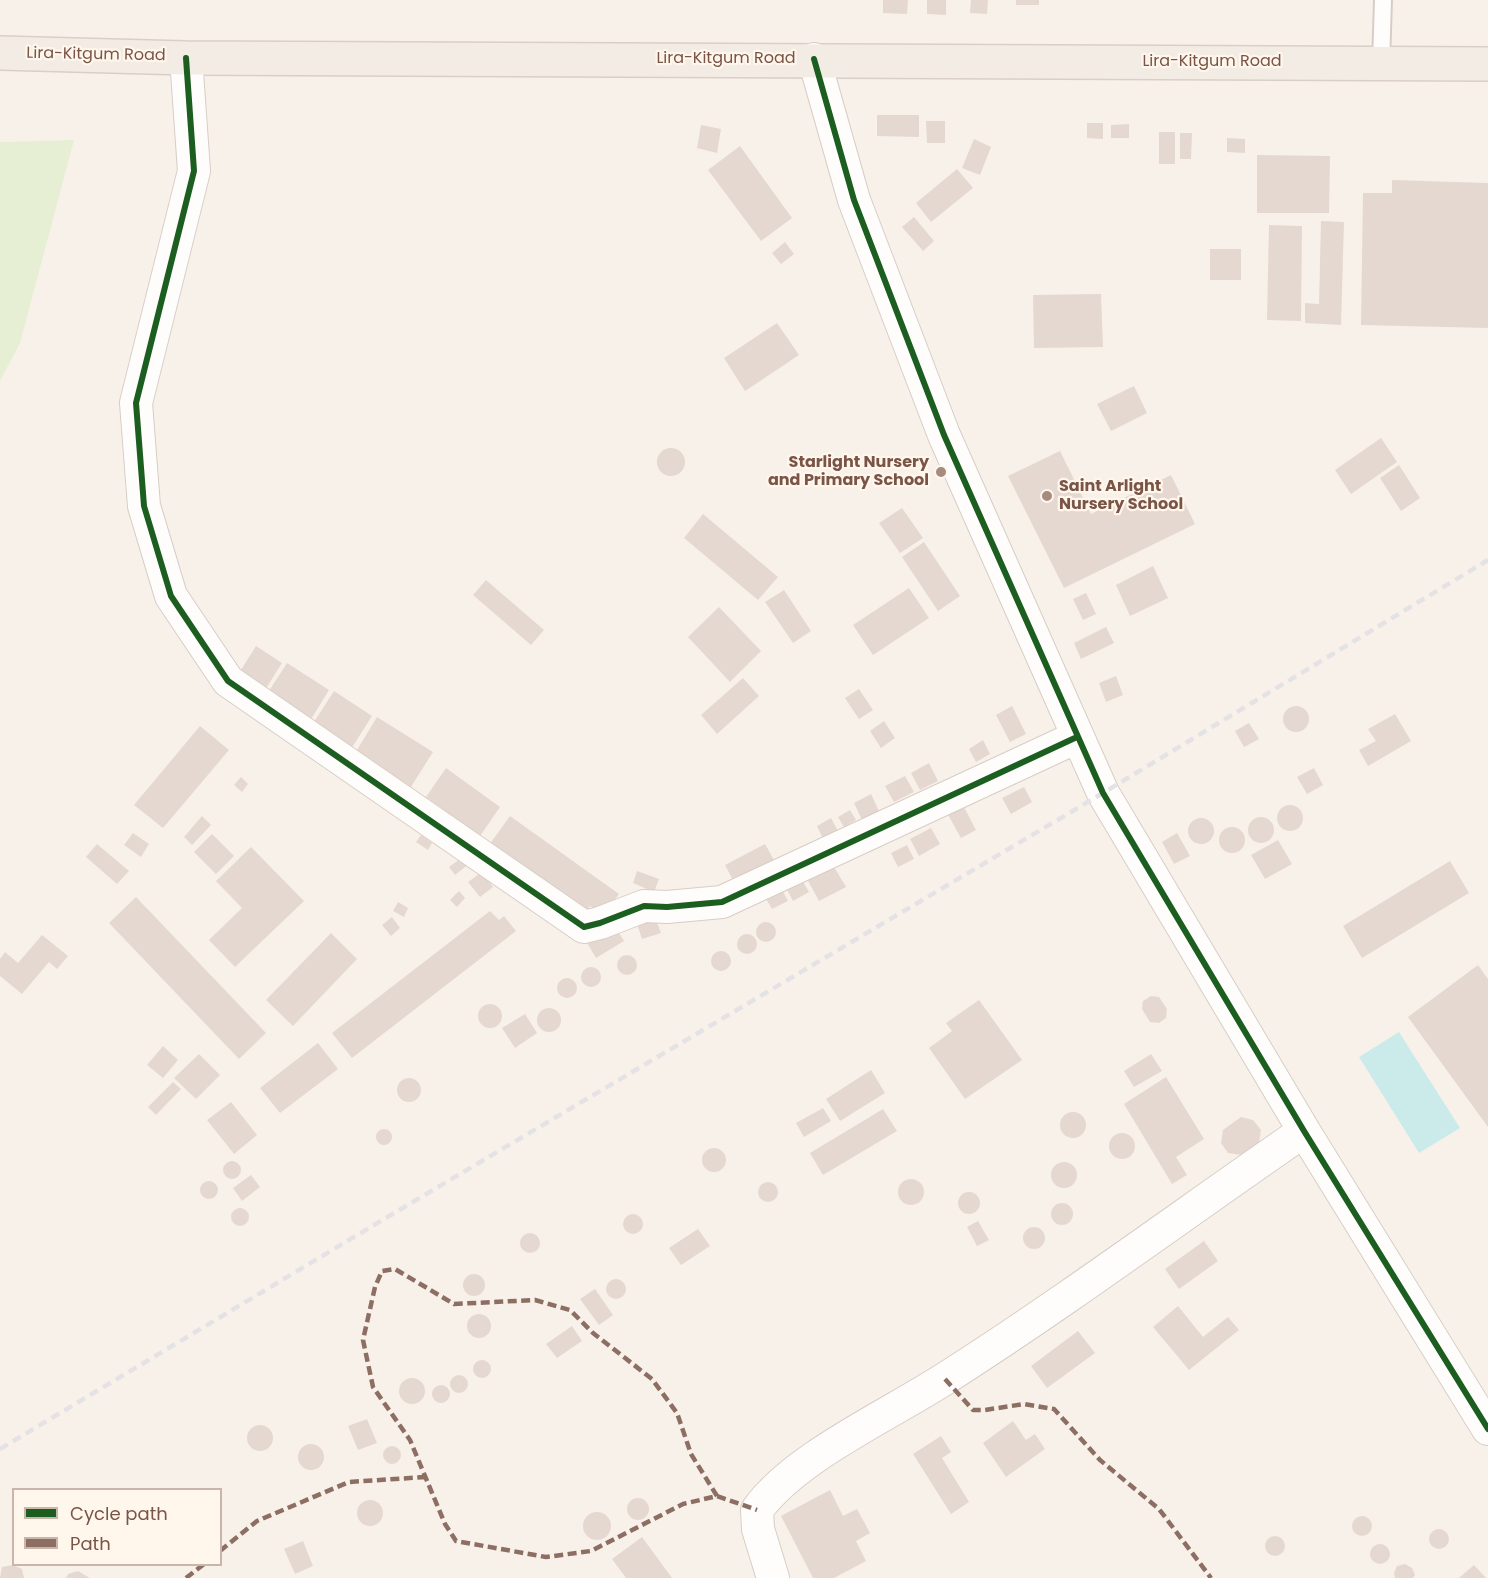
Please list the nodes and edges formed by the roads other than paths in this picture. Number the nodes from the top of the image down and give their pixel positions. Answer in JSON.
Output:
{"nodes":[{"id":1,"x":1383,"y":0,"type":"edge"},
{"id":2,"x":0,"y":53,"type":"edge"},
{"id":3,"x":186,"y":57,"type":"junction"},
{"id":4,"x":814,"y":59,"type":"junction"},
{"id":5,"x":1381,"y":63,"type":"junction"},
{"id":6,"x":1488,"y":64,"type":"edge"},
{"id":7,"x":1077,"y":737,"type":"junction"},
{"id":8,"x":1305,"y":1131,"type":"junction"},
{"id":9,"x":1488,"y":1429,"type":"edge"},
{"id":10,"x":773,"y":1578,"type":"edge"}],
"edges":[{"from":1,"to":5,"type":"lane"},
{"from":2,"to":3,"type":"main road","name":"Lira-Kitgum Road"},
{"from":3,"to":4,"type":"main road","name":"Lira-Kitgum Road"},
{"from":3,"to":7,"type":"street"},
{"from":4,"to":5,"type":"main road","name":"Lira-Kitgum Road"},
{"from":4,"to":7,"type":"street"},
{"from":5,"to":6,"type":"main road","name":"Lira-Kitgum Road"},
{"from":7,"to":8,"type":"street"},
{"from":8,"to":9,"type":"street"},
{"from":8,"to":10,"type":"street"}]}
